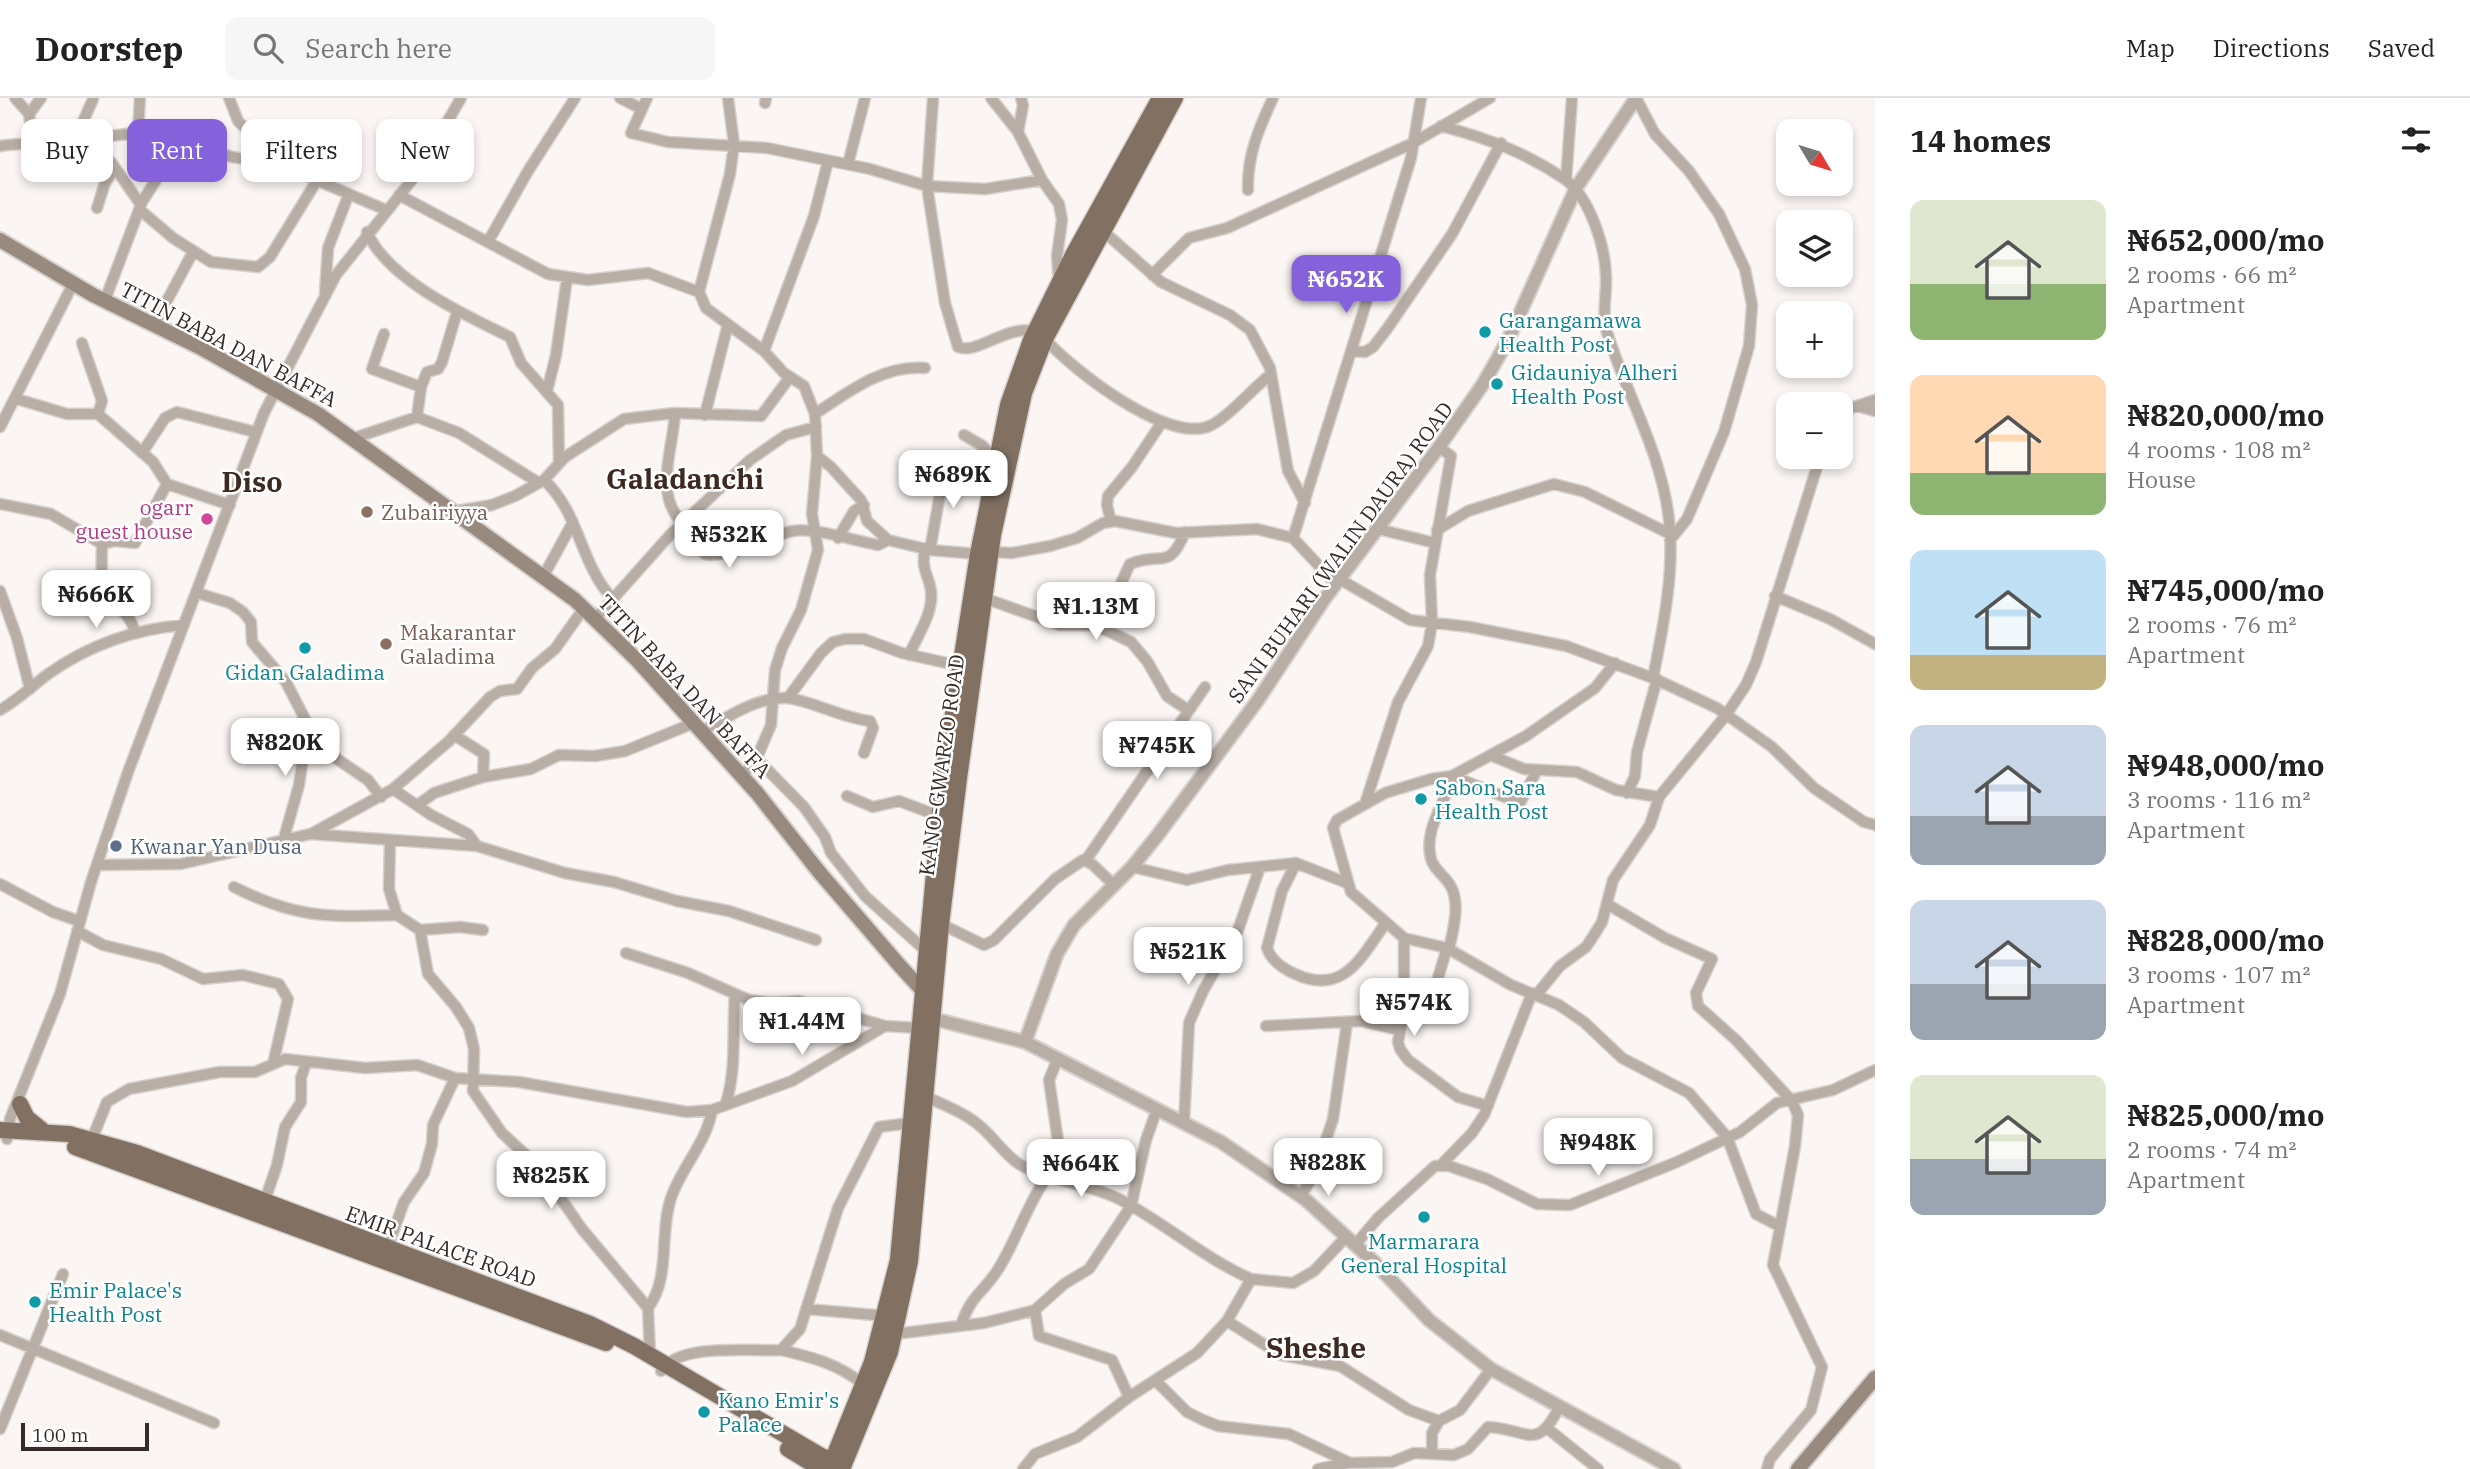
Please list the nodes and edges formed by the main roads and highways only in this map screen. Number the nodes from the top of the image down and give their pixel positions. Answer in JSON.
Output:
{"nodes":[{"id":1,"x":1160,"y":98,"type":"edge"},
{"id":2,"x":1175,"y":98,"type":"edge"},
{"id":3,"x":0,"y":240,"type":"edge"},
{"id":4,"x":1074,"y":269,"type":"junction"},
{"id":5,"x":1040,"y":335,"type":"junction"},
{"id":6,"x":985,"y":553,"type":"junction"},
{"id":7,"x":956,"y":748,"type":"junction"},
{"id":8,"x":928,"y":992,"type":"junction"},
{"id":9,"x":924,"y":1021,"type":"junction"},
{"id":10,"x":20,"y":1102,"type":"road end"},
{"id":11,"x":44,"y":1131,"type":"junction"},
{"id":12,"x":10,"y":1135,"type":"edge"},
{"id":13,"x":663,"y":1368,"type":"junction"},
{"id":14,"x":1875,"y":1378,"type":"edge"},
{"id":15,"x":837,"y":1467,"type":"edge"},
{"id":16,"x":1798,"y":1469,"type":"edge"}],
"edges":[{"from":1,"to":4,"type":"main road","name":"KANO-GWARZO ROAD"},
{"from":2,"to":4,"type":"main road","name":"KANO-GWARZO ROAD"},
{"from":3,"to":8,"type":"main road","name":"TITIN BABA DAN BAFFA"},
{"from":4,"to":5,"type":"main road","name":"KANO-GWARZO ROAD"},
{"from":4,"to":5,"type":"main road","name":"KANO-GWARZO ROAD"},
{"from":5,"to":6,"type":"main road","name":"KANO-GWARZO ROAD"},
{"from":5,"to":6,"type":"main road","name":"KANO-GWARZO ROAD"},
{"from":6,"to":7,"type":"main road","name":"KANO-GWARZO ROAD"},
{"from":6,"to":7,"type":"main road","name":"KANO-GWARZO ROAD"},
{"from":7,"to":8,"type":"main road","name":"KANO-GWARZO ROAD"},
{"from":7,"to":8,"type":"main road","name":"KANO-GWARZO ROAD"},
{"from":8,"to":9,"type":"main road","name":"KANO-GWARZO ROAD"},
{"from":9,"to":15,"type":"main road","name":"KANO-GWARZO ROAD"},
{"from":9,"to":15,"type":"main road","name":"KANO-GWARZO ROAD"},
{"from":10,"to":11,"type":"main road"},
{"from":11,"to":12,"type":"main road","name":"EMIR PALACE ROAD"},
{"from":11,"to":13,"type":"main road","name":"EMIR PALACE ROAD"},
{"from":12,"to":13,"type":"main road","name":"EMIR PALACE ROAD"},
{"from":13,"to":15,"type":"main road","name":"EMIR PALACE ROAD"},
{"from":14,"to":16,"type":"main road"}]}
